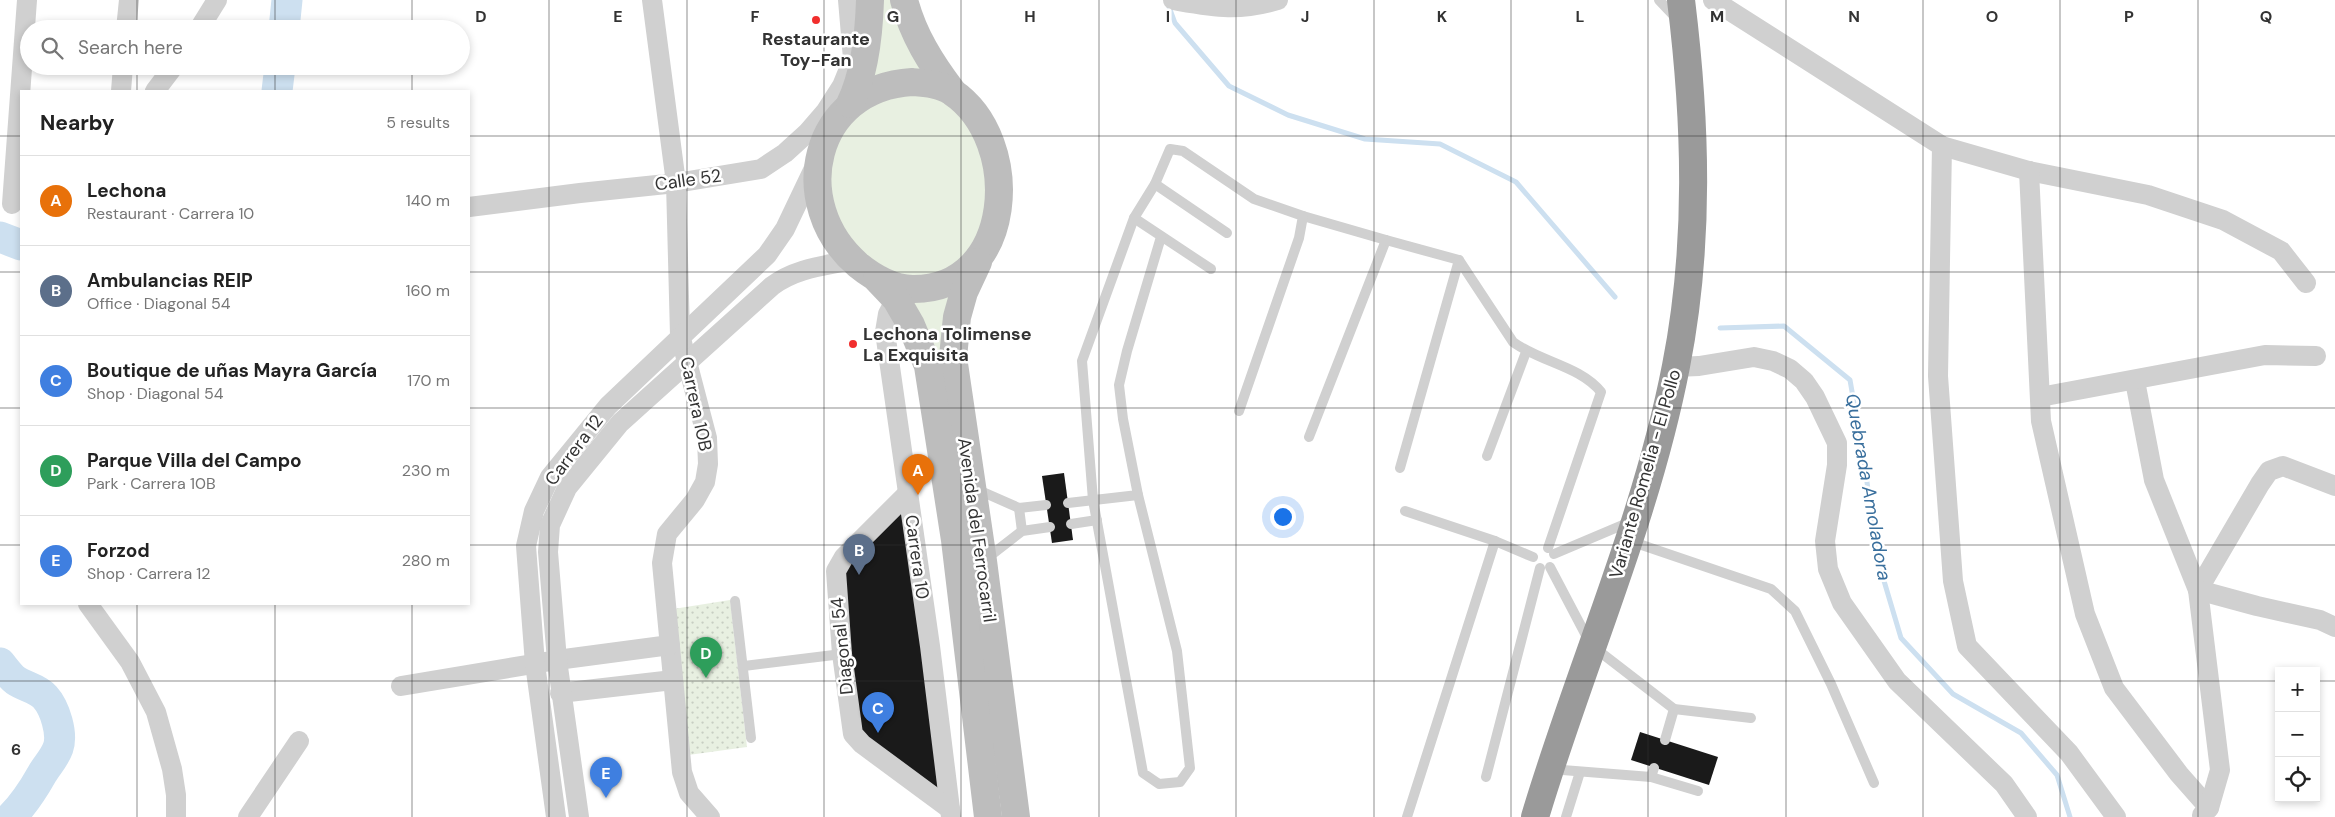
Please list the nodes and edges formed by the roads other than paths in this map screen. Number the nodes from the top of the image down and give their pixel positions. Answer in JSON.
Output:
{"nodes":[{"id":1,"x":27,"y":0,"type":"edge"},
{"id":2,"x":129,"y":0,"type":"edge"},
{"id":3,"x":217,"y":0,"type":"edge"},
{"id":4,"x":652,"y":0,"type":"edge"},
{"id":5,"x":848,"y":0,"type":"edge"},
{"id":6,"x":870,"y":0,"type":"edge"},
{"id":7,"x":904,"y":0,"type":"edge"},
{"id":8,"x":1278,"y":0,"type":"edge"},
{"id":9,"x":1659,"y":0,"type":"edge"},
{"id":10,"x":1681,"y":0,"type":"edge"},
{"id":11,"x":1713,"y":0,"type":"edge"},
{"id":12,"x":1181,"y":2,"type":"edge"},
{"id":13,"x":25,"y":20,"type":"edge"},
{"id":14,"x":127,"y":20,"type":"edge"},
{"id":15,"x":205,"y":20,"type":"edge"},
{"id":16,"x":1684,"y":27,"type":"junction"},
{"id":17,"x":20,"y":75,"type":"edge"},
{"id":18,"x":122,"y":75,"type":"edge"},
{"id":19,"x":167,"y":75,"type":"edge"},
{"id":20,"x":120,"y":90,"type":"edge"},
{"id":21,"x":156,"y":90,"type":"edge"},
{"id":22,"x":952,"y":92,"type":"junction"},
{"id":23,"x":850,"y":104,"type":"junction"},
{"id":24,"x":15,"y":132,"type":"edge"},
{"id":25,"x":1942,"y":146,"type":"junction"},
{"id":26,"x":817,"y":161,"type":"junction"},
{"id":27,"x":2029,"y":171,"type":"junction"},
{"id":28,"x":676,"y":183,"type":"junction"},
{"id":29,"x":1155,"y":184,"type":"junction"},
{"id":30,"x":12,"y":204,"type":"dead end"},
{"id":31,"x":470,"y":208,"type":"edge"},
{"id":32,"x":1303,"y":216,"type":"junction"},
{"id":33,"x":1134,"y":218,"type":"junction"},
{"id":34,"x":1227,"y":232,"type":"dead end"},
{"id":35,"x":1162,"y":237,"type":"junction"},
{"id":36,"x":1386,"y":240,"type":"junction"},
{"id":37,"x":985,"y":249,"type":"junction"},
{"id":38,"x":852,"y":260,"type":"junction"},
{"id":39,"x":1459,"y":260,"type":"junction"},
{"id":40,"x":1211,"y":269,"type":"dead end"},
{"id":41,"x":877,"y":279,"type":"junction"},
{"id":42,"x":2306,"y":283,"type":"dead end"},
{"id":43,"x":896,"y":299,"type":"junction"},
{"id":44,"x":680,"y":335,"type":"junction"},
{"id":45,"x":1526,"y":352,"type":"junction"},
{"id":46,"x":2316,"y":356,"type":"dead end"},
{"id":47,"x":688,"y":364,"type":"junction"},
{"id":48,"x":1676,"y":367,"type":"junction"},
{"id":49,"x":2135,"y":381,"type":"junction"},
{"id":50,"x":2040,"y":397,"type":"junction"},
{"id":51,"x":1239,"y":410,"type":"dead end"},
{"id":52,"x":1309,"y":437,"type":"dead end"},
{"id":53,"x":1487,"y":456,"type":"dead end"},
{"id":54,"x":1400,"y":468,"type":"dead end"},
{"id":55,"x":550,"y":477,"type":"junction"},
{"id":56,"x":2335,"y":486,"type":"edge"},
{"id":57,"x":567,"y":488,"type":"junction"},
{"id":58,"x":972,"y":488,"type":"junction"},
{"id":59,"x":907,"y":494,"type":"junction"},
{"id":60,"x":1138,"y":495,"type":"junction"},
{"id":61,"x":1093,"y":500,"type":"junction"},
{"id":62,"x":1068,"y":503,"type":"dead end"},
{"id":63,"x":1046,"y":506,"type":"dead end"},
{"id":64,"x":1019,"y":508,"type":"junction"},
{"id":65,"x":1405,"y":511,"type":"dead end"},
{"id":66,"x":1097,"y":520,"type":"junction"},
{"id":67,"x":1071,"y":524,"type":"dead end"},
{"id":68,"x":1050,"y":527,"type":"dead end"},
{"id":69,"x":1632,"y":530,"type":"junction"},
{"id":70,"x":1022,"y":531,"type":"junction"},
{"id":71,"x":1494,"y":541,"type":"junction"},
{"id":72,"x":1551,"y":551,"type":"junction"},
{"id":73,"x":1533,"y":556,"type":"junction"},
{"id":74,"x":983,"y":561,"type":"junction"},
{"id":75,"x":1545,"y":567,"type":"junction"},
{"id":76,"x":2198,"y":590,"type":"junction"},
{"id":77,"x":735,"y":601,"type":"dead end"},
{"id":78,"x":89,"y":605,"type":"edge"},
{"id":79,"x":2335,"y":627,"type":"edge"},
{"id":80,"x":1591,"y":645,"type":"junction"},
{"id":81,"x":670,"y":646,"type":"junction"},
{"id":82,"x":842,"y":654,"type":"junction"},
{"id":83,"x":557,"y":660,"type":"junction"},
{"id":84,"x":535,"y":664,"type":"junction"},
{"id":85,"x":744,"y":666,"type":"junction"},
{"id":86,"x":674,"y":680,"type":"junction"},
{"id":87,"x":402,"y":686,"type":"dead end"},
{"id":88,"x":560,"y":693,"type":"junction"},
{"id":89,"x":1674,"y":709,"type":"junction"},
{"id":90,"x":1751,"y":718,"type":"dead end"},
{"id":91,"x":751,"y":738,"type":"dead end"},
{"id":92,"x":1665,"y":740,"type":"dead end"},
{"id":93,"x":299,"y":741,"type":"dead end"},
{"id":94,"x":1549,"y":769,"type":"junction"},
{"id":95,"x":1580,"y":772,"type":"junction"},
{"id":96,"x":1486,"y":777,"type":"dead end"},
{"id":97,"x":1874,"y":783,"type":"dead end"},
{"id":98,"x":1698,"y":791,"type":"dead end"},
{"id":99,"x":2205,"y":812,"type":"edge"},
{"id":100,"x":950,"y":813,"type":"edge"},
{"id":101,"x":176,"y":817,"type":"edge"},
{"id":102,"x":248,"y":817,"type":"edge"},
{"id":103,"x":556,"y":817,"type":"edge"},
{"id":104,"x":579,"y":817,"type":"edge"},
{"id":105,"x":710,"y":817,"type":"edge"},
{"id":106,"x":988,"y":817,"type":"edge"},
{"id":107,"x":1016,"y":817,"type":"edge"},
{"id":108,"x":1407,"y":817,"type":"edge"},
{"id":109,"x":1535,"y":817,"type":"edge"},
{"id":110,"x":1566,"y":817,"type":"edge"},
{"id":111,"x":2027,"y":817,"type":"edge"},
{"id":112,"x":2116,"y":817,"type":"edge"}],
"edges":[{"from":1,"to":13,"type":"street"},
{"from":2,"to":14,"type":"street"},
{"from":3,"to":15,"type":"street"},
{"from":4,"to":28,"type":"street","name":"Carrera 10B"},
{"from":5,"to":28,"type":"street","name":"Calle 52"},
{"from":6,"to":23,"type":"main road"},
{"from":7,"to":22,"type":"main road"},
{"from":8,"to":12,"type":"street"},
{"from":9,"to":16,"type":"lane"},
{"from":10,"to":16,"type":"highway","name":"Variante Romelia - El Pollo"},
{"from":11,"to":25,"type":"street"},
{"from":16,"to":48,"type":"highway","name":"Variante Romelia - El Pollo"},
{"from":17,"to":24,"type":"street"},
{"from":18,"to":20,"type":"street"},
{"from":19,"to":21,"type":"street"},
{"from":22,"to":23,"type":"main road"},
{"from":22,"to":37,"type":"main road"},
{"from":23,"to":26,"type":"main road"},
{"from":24,"to":30,"type":"street"},
{"from":25,"to":27,"type":"street"},
{"from":25,"to":112,"type":"street"},
{"from":26,"to":38,"type":"main road"},
{"from":26,"to":44,"type":"street","name":"Carrera 12"},
{"from":27,"to":42,"type":"street"},
{"from":27,"to":50,"type":"street"},
{"from":28,"to":31,"type":"street","name":"Calle 52"},
{"from":28,"to":44,"type":"street","name":"Carrera 10B"},
{"from":29,"to":32,"type":"lane"},
{"from":29,"to":33,"type":"lane"},
{"from":29,"to":34,"type":"lane"},
{"from":32,"to":36,"type":"lane"},
{"from":32,"to":51,"type":"lane"},
{"from":33,"to":35,"type":"lane"},
{"from":33,"to":61,"type":"lane"},
{"from":35,"to":40,"type":"lane"},
{"from":35,"to":60,"type":"lane"},
{"from":36,"to":39,"type":"lane"},
{"from":36,"to":52,"type":"lane"},
{"from":37,"to":41,"type":"main road"},
{"from":37,"to":58,"type":"main road","name":"Avenida del Ferrocarril"},
{"from":38,"to":41,"type":"main road"},
{"from":38,"to":47,"type":"street","name":"Carrera 12"},
{"from":39,"to":45,"type":"lane"},
{"from":39,"to":54,"type":"lane"},
{"from":41,"to":43,"type":"main road","name":"Avenida del Ferrocarril"},
{"from":43,"to":59,"type":"street","name":"Carrera 10"},
{"from":43,"to":106,"type":"main road","name":"Avenida del Ferrocarril"},
{"from":44,"to":47,"type":"street","name":"Carrera 10B"},
{"from":44,"to":55,"type":"street","name":"Carrera 12"},
{"from":45,"to":53,"type":"lane"},
{"from":45,"to":72,"type":"lane"},
{"from":46,"to":49,"type":"street"},
{"from":47,"to":57,"type":"street","name":"Carrera 12"},
{"from":47,"to":81,"type":"street","name":"Carrera 10B"},
{"from":48,"to":69,"type":"highway","name":"Variante Romelia - El Pollo"},
{"from":48,"to":111,"type":"street"},
{"from":49,"to":50,"type":"street"},
{"from":49,"to":76,"type":"street"},
{"from":50,"to":99,"type":"street"},
{"from":55,"to":57,"type":"street"},
{"from":55,"to":84,"type":"street","name":"Carrera 12"},
{"from":56,"to":76,"type":"street"},
{"from":57,"to":83,"type":"street","name":"Carrera 12"},
{"from":58,"to":64,"type":"lane"},
{"from":58,"to":74,"type":"main road","name":"Avenida del Ferrocarril"},
{"from":59,"to":82,"type":"street","name":"Diagonal 54"},
{"from":59,"to":100,"type":"street","name":"Carrera 10"},
{"from":60,"to":61,"type":"lane"},
{"from":60,"to":66,"type":"lane"},
{"from":61,"to":62,"type":"lane"},
{"from":61,"to":66,"type":"lane"},
{"from":63,"to":64,"type":"lane"},
{"from":64,"to":70,"type":"lane"},
{"from":65,"to":71,"type":"lane"},
{"from":66,"to":67,"type":"lane"},
{"from":68,"to":70,"type":"lane"},
{"from":69,"to":72,"type":"lane"},
{"from":69,"to":80,"type":"highway","name":"Variante Romelia - El Pollo"},
{"from":69,"to":97,"type":"lane"},
{"from":70,"to":74,"type":"lane"},
{"from":71,"to":73,"type":"lane"},
{"from":71,"to":108,"type":"lane"},
{"from":72,"to":73,"type":"lane"},
{"from":72,"to":75,"type":"lane"},
{"from":73,"to":75,"type":"lane"},
{"from":74,"to":107,"type":"main road","name":"Avenida del Ferrocarril"},
{"from":75,"to":80,"type":"lane"},
{"from":75,"to":96,"type":"lane"},
{"from":76,"to":79,"type":"street"},
{"from":76,"to":99,"type":"street"},
{"from":77,"to":85,"type":"lane"},
{"from":78,"to":101,"type":"street"},
{"from":80,"to":89,"type":"lane"},
{"from":80,"to":94,"type":"highway","name":"Variante Romelia - El Pollo"},
{"from":81,"to":83,"type":"street"},
{"from":81,"to":86,"type":"street","name":"Carrera 10B"},
{"from":82,"to":85,"type":"lane"},
{"from":82,"to":100,"type":"street","name":"Diagonal 54"},
{"from":83,"to":84,"type":"street"},
{"from":83,"to":88,"type":"street","name":"Carrera 12"},
{"from":84,"to":87,"type":"street"},
{"from":84,"to":103,"type":"street","name":"Carrera 12"},
{"from":85,"to":91,"type":"lane"},
{"from":86,"to":88,"type":"street"},
{"from":86,"to":105,"type":"street","name":"Carrera 10B"},
{"from":88,"to":104,"type":"street","name":"Carrera 12"},
{"from":89,"to":90,"type":"lane"},
{"from":89,"to":92,"type":"lane"},
{"from":93,"to":102,"type":"street"},
{"from":94,"to":95,"type":"lane"},
{"from":94,"to":109,"type":"highway","name":"Variante Romelia - El Pollo"},
{"from":95,"to":98,"type":"lane"},
{"from":95,"to":110,"type":"lane"}]}
